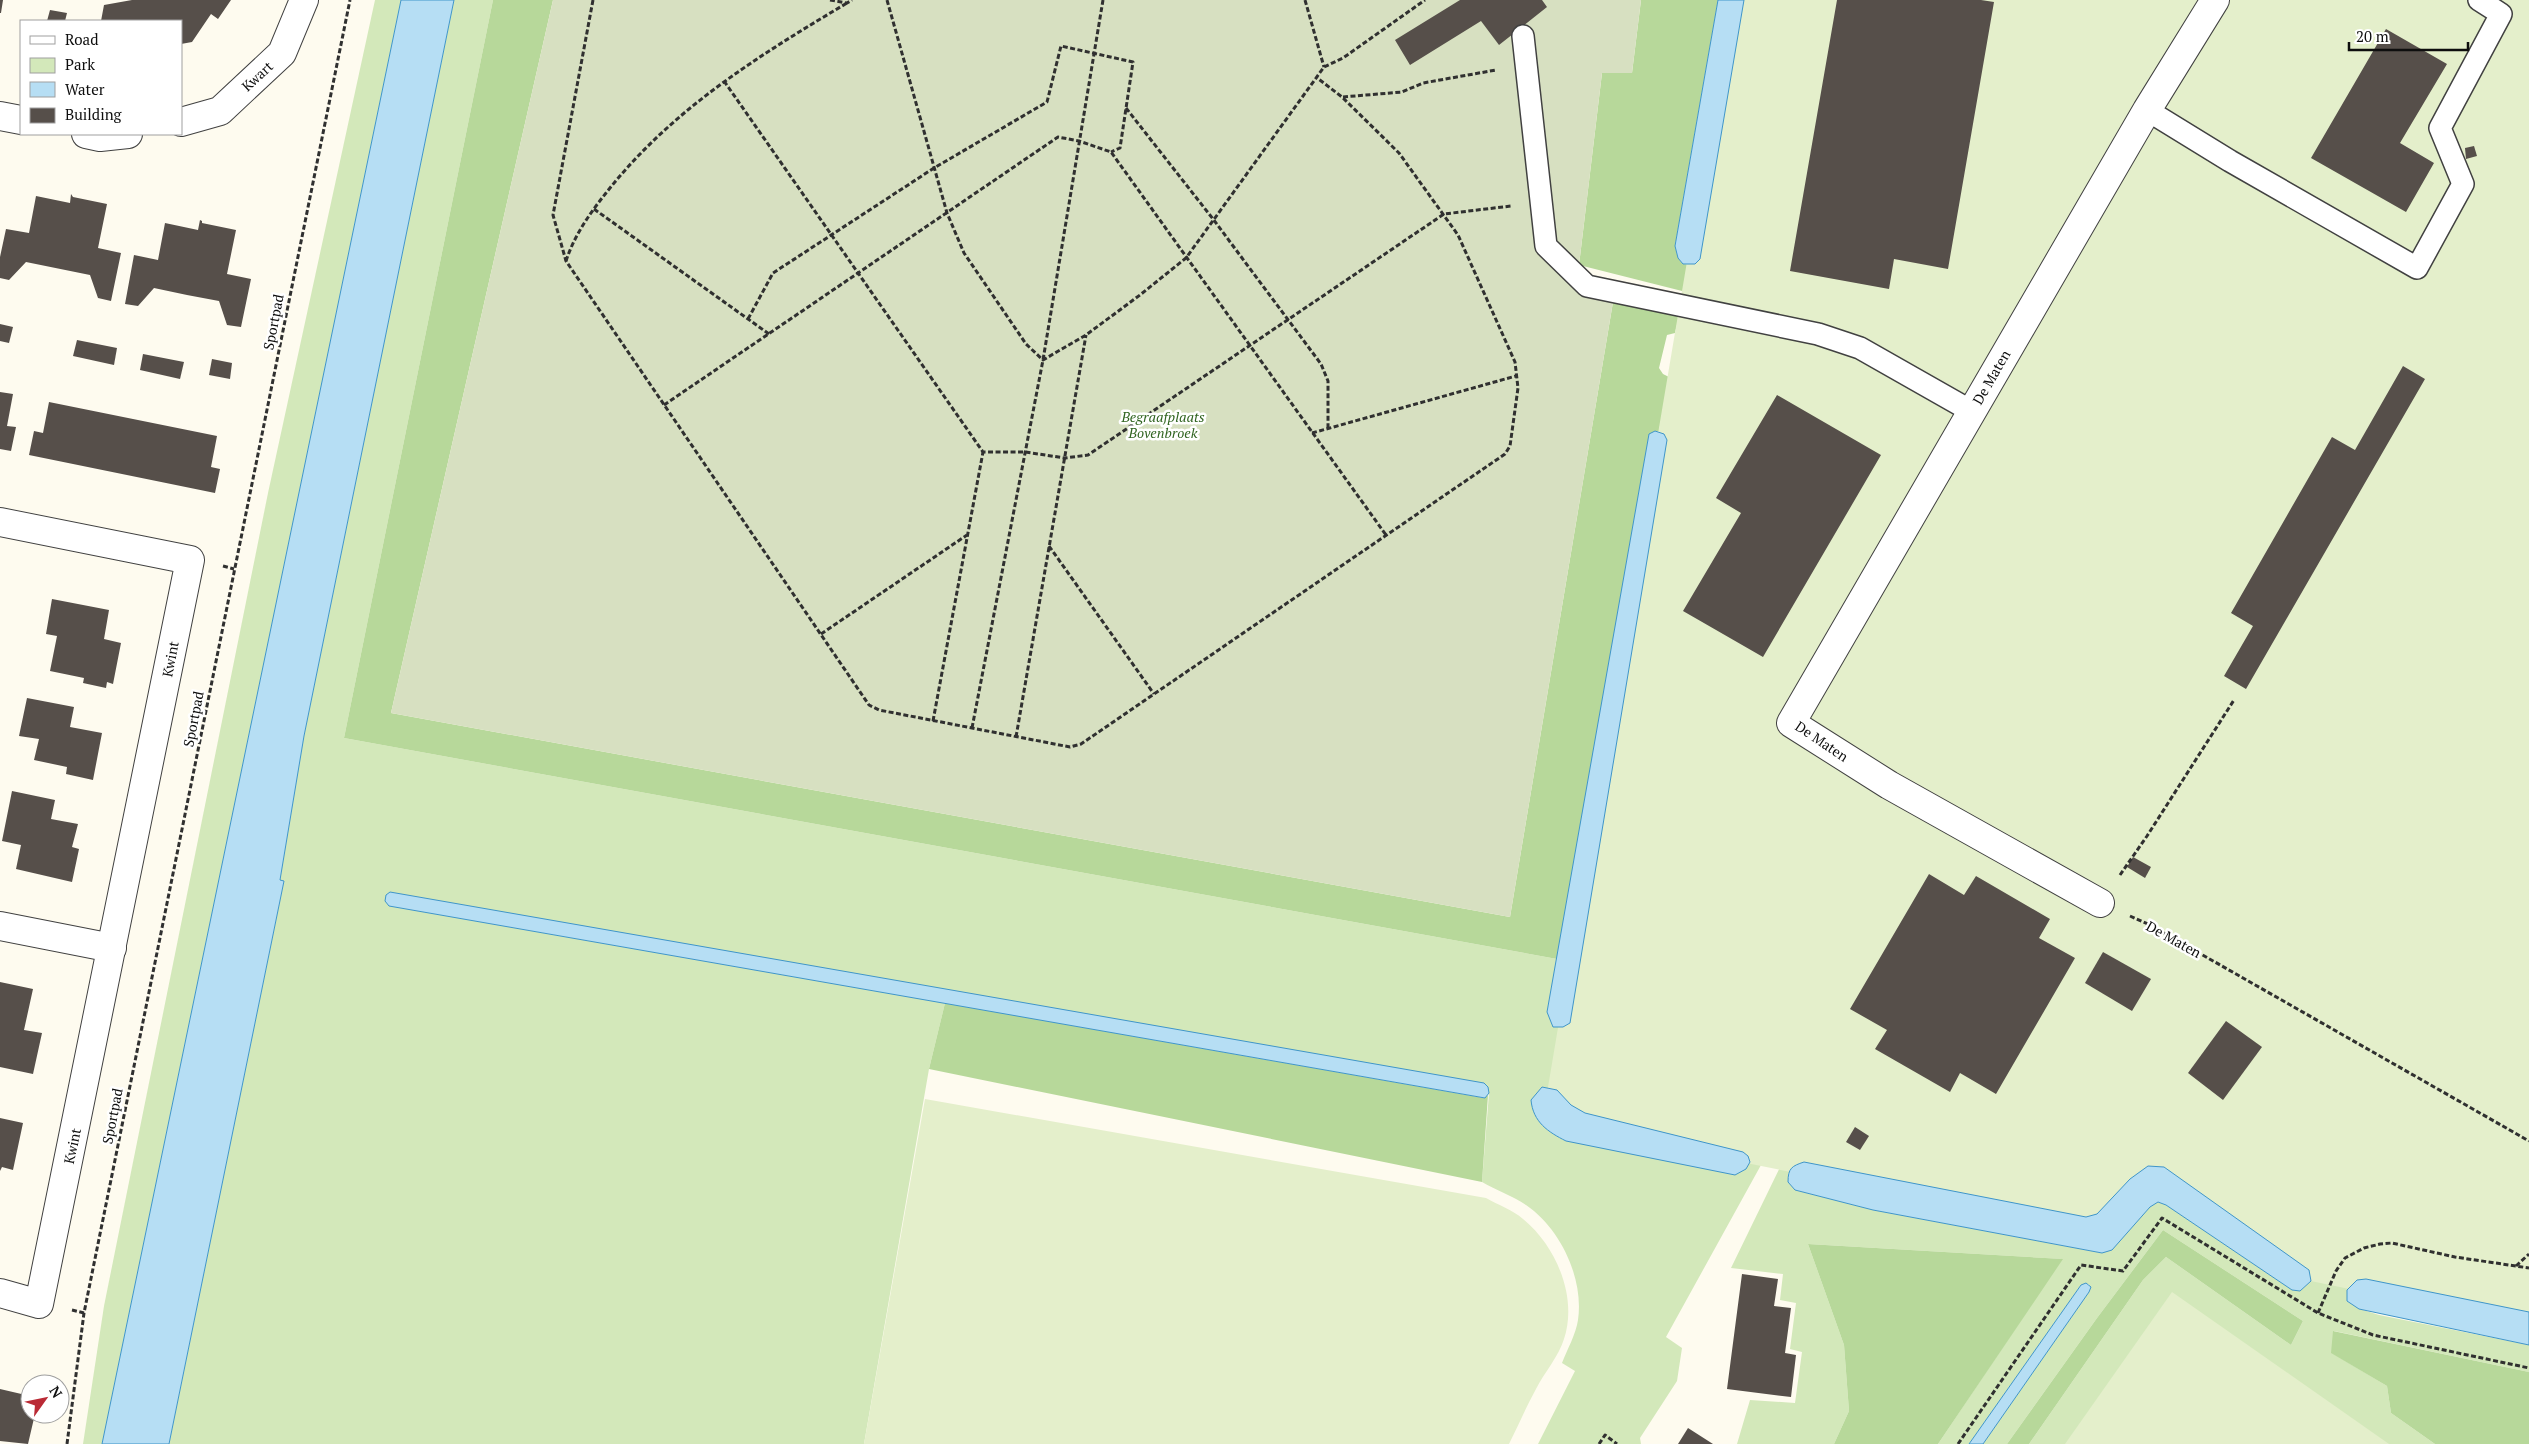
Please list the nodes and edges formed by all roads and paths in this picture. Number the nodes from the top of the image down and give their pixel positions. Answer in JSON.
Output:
{"nodes":[{"id":1,"x":304,"y":0,"type":"edge"},
{"id":2,"x":350,"y":0,"type":"edge"},
{"id":3,"x":593,"y":0,"type":"edge"},
{"id":4,"x":830,"y":0,"type":"edge"},
{"id":5,"x":852,"y":0,"type":"edge"},
{"id":6,"x":887,"y":0,"type":"edge"},
{"id":7,"x":1103,"y":0,"type":"edge"},
{"id":8,"x":1305,"y":0,"type":"edge"},
{"id":9,"x":1425,"y":0,"type":"edge"},
{"id":10,"x":2215,"y":0,"type":"edge"},
{"id":11,"x":2479,"y":0,"type":"edge"},
{"id":12,"x":848,"y":3,"type":"junction"},
{"id":13,"x":1523,"y":36,"type":"dead end"},
{"id":14,"x":1094,"y":53,"type":"junction"},
{"id":15,"x":1526,"y":64,"type":"junction"},
{"id":16,"x":1324,"y":67,"type":"junction"},
{"id":17,"x":1316,"y":77,"type":"junction"},
{"id":18,"x":724,"y":81,"type":"junction"},
{"id":19,"x":1342,"y":97,"type":"junction"},
{"id":20,"x":1126,"y":108,"type":"junction"},
{"id":21,"x":2147,"y":110,"type":"junction"},
{"id":22,"x":0,"y":116,"type":"edge"},
{"id":23,"x":20,"y":120,"type":"edge"},
{"id":24,"x":182,"y":122,"type":"edge"},
{"id":25,"x":91,"y":135,"type":"edge"},
{"id":26,"x":119,"y":135,"type":"edge"},
{"id":27,"x":1079,"y":140,"type":"junction"},
{"id":28,"x":1111,"y":152,"type":"junction"},
{"id":29,"x":934,"y":168,"type":"junction"},
{"id":30,"x":1541,"y":204,"type":"junction"},
{"id":31,"x":594,"y":209,"type":"junction"},
{"id":32,"x":947,"y":213,"type":"junction"},
{"id":33,"x":1444,"y":214,"type":"junction"},
{"id":34,"x":1214,"y":219,"type":"junction"},
{"id":35,"x":831,"y":235,"type":"junction"},
{"id":36,"x":1186,"y":258,"type":"junction"},
{"id":37,"x":566,"y":261,"type":"junction"},
{"id":38,"x":858,"y":274,"type":"junction"},
{"id":39,"x":748,"y":319,"type":"junction"},
{"id":40,"x":1288,"y":319,"type":"junction"},
{"id":41,"x":769,"y":334,"type":"junction"},
{"id":42,"x":1086,"y":335,"type":"junction"},
{"id":43,"x":1249,"y":346,"type":"junction"},
{"id":44,"x":1043,"y":360,"type":"junction"},
{"id":45,"x":1516,"y":376,"type":"junction"},
{"id":46,"x":664,"y":405,"type":"junction"},
{"id":47,"x":1971,"y":411,"type":"junction"},
{"id":48,"x":1328,"y":428,"type":"junction"},
{"id":49,"x":1312,"y":433,"type":"junction"},
{"id":50,"x":983,"y":452,"type":"junction"},
{"id":51,"x":1025,"y":452,"type":"junction"},
{"id":52,"x":1065,"y":458,"type":"junction"},
{"id":53,"x":0,"y":522,"type":"edge"},
{"id":54,"x":968,"y":535,"type":"junction"},
{"id":55,"x":1386,"y":536,"type":"junction"},
{"id":56,"x":1049,"y":545,"type":"junction"},
{"id":57,"x":821,"y":634,"type":"junction"},
{"id":58,"x":1154,"y":694,"type":"junction"},
{"id":59,"x":2234,"y":700,"type":"dead end"},
{"id":60,"x":933,"y":721,"type":"junction"},
{"id":61,"x":972,"y":728,"type":"junction"},
{"id":62,"x":1016,"y":737,"type":"junction"},
{"id":63,"x":2100,"y":903,"type":"junction"},
{"id":64,"x":0,"y":926,"type":"edge"},
{"id":65,"x":112,"y":948,"type":"junction"},
{"id":66,"x":2529,"y":1140,"type":"edge"},
{"id":67,"x":2529,"y":1254,"type":"edge"},
{"id":68,"x":2516,"y":1266,"type":"junction"},
{"id":69,"x":2529,"y":1268,"type":"edge"},
{"id":70,"x":0,"y":1292,"type":"edge"},
{"id":71,"x":2318,"y":1313,"type":"junction"},
{"id":72,"x":2529,"y":1368,"type":"edge"},
{"id":73,"x":67,"y":1444,"type":"edge"},
{"id":74,"x":1599,"y":1444,"type":"edge"},
{"id":75,"x":1617,"y":1444,"type":"edge"},
{"id":76,"x":1958,"y":1444,"type":"edge"}],
"edges":[{"from":1,"to":24,"type":"street","name":"Kwart"},
{"from":2,"to":73,"type":"path","name":"Sportpad"},
{"from":3,"to":37,"type":"path"},
{"from":4,"to":12,"type":"path"},
{"from":5,"to":12,"type":"path"},
{"from":6,"to":29,"type":"path"},
{"from":7,"to":14,"type":"path"},
{"from":8,"to":16,"type":"path"},
{"from":9,"to":16,"type":"path"},
{"from":10,"to":21,"type":"street","name":"De Maten"},
{"from":11,"to":21,"type":"lane"},
{"from":12,"to":18,"type":"path"},
{"from":13,"to":15,"type":"lane"},
{"from":14,"to":20,"type":"path"},
{"from":14,"to":27,"type":"path"},
{"from":14,"to":29,"type":"path"},
{"from":15,"to":19,"type":"path"},
{"from":15,"to":30,"type":"lane"},
{"from":16,"to":17,"type":"path"},
{"from":17,"to":19,"type":"path"},
{"from":17,"to":34,"type":"path"},
{"from":18,"to":31,"type":"path"},
{"from":18,"to":35,"type":"path"},
{"from":19,"to":33,"type":"path"},
{"from":20,"to":28,"type":"path"},
{"from":20,"to":34,"type":"path"},
{"from":21,"to":47,"type":"street","name":"De Maten"},
{"from":22,"to":23,"type":"street"},
{"from":25,"to":26,"type":"street"},
{"from":27,"to":28,"type":"path"},
{"from":27,"to":32,"type":"path"},
{"from":27,"to":44,"type":"path"},
{"from":28,"to":36,"type":"path"},
{"from":29,"to":32,"type":"path"},
{"from":29,"to":35,"type":"path"},
{"from":30,"to":33,"type":"path"},
{"from":30,"to":47,"type":"lane"},
{"from":31,"to":37,"type":"path"},
{"from":31,"to":39,"type":"path"},
{"from":32,"to":38,"type":"path"},
{"from":32,"to":44,"type":"path"},
{"from":33,"to":40,"type":"path"},
{"from":33,"to":45,"type":"path"},
{"from":34,"to":36,"type":"path"},
{"from":34,"to":40,"type":"path"},
{"from":35,"to":38,"type":"path"},
{"from":35,"to":39,"type":"path"},
{"from":36,"to":42,"type":"path"},
{"from":36,"to":43,"type":"path"},
{"from":37,"to":46,"type":"path"},
{"from":38,"to":41,"type":"path"},
{"from":38,"to":50,"type":"path"},
{"from":39,"to":41,"type":"path"},
{"from":40,"to":43,"type":"path"},
{"from":40,"to":48,"type":"path"},
{"from":41,"to":46,"type":"path"},
{"from":42,"to":44,"type":"path"},
{"from":42,"to":52,"type":"path"},
{"from":43,"to":49,"type":"path"},
{"from":43,"to":52,"type":"path"},
{"from":44,"to":51,"type":"path"},
{"from":45,"to":48,"type":"path"},
{"from":45,"to":55,"type":"path"},
{"from":46,"to":57,"type":"path"},
{"from":47,"to":63,"type":"street","name":"De Maten"},
{"from":48,"to":49,"type":"path"},
{"from":49,"to":55,"type":"path"},
{"from":50,"to":51,"type":"path"},
{"from":50,"to":54,"type":"path"},
{"from":51,"to":52,"type":"path"},
{"from":51,"to":61,"type":"path"},
{"from":52,"to":56,"type":"path"},
{"from":53,"to":65,"type":"street","name":"Kwint"},
{"from":54,"to":57,"type":"path"},
{"from":54,"to":60,"type":"path"},
{"from":55,"to":58,"type":"path"},
{"from":56,"to":58,"type":"path"},
{"from":56,"to":62,"type":"path"},
{"from":57,"to":60,"type":"path"},
{"from":58,"to":62,"type":"path"},
{"from":59,"to":63,"type":"path"},
{"from":60,"to":61,"type":"path"},
{"from":61,"to":62,"type":"path"},
{"from":63,"to":66,"type":"path","name":"De Maten"},
{"from":64,"to":65,"type":"street"},
{"from":65,"to":70,"type":"street","name":"Kwint"},
{"from":67,"to":68,"type":"path"},
{"from":68,"to":69,"type":"path"},
{"from":68,"to":71,"type":"path"},
{"from":71,"to":72,"type":"path"},
{"from":71,"to":76,"type":"path"},
{"from":74,"to":75,"type":"path"}]}
